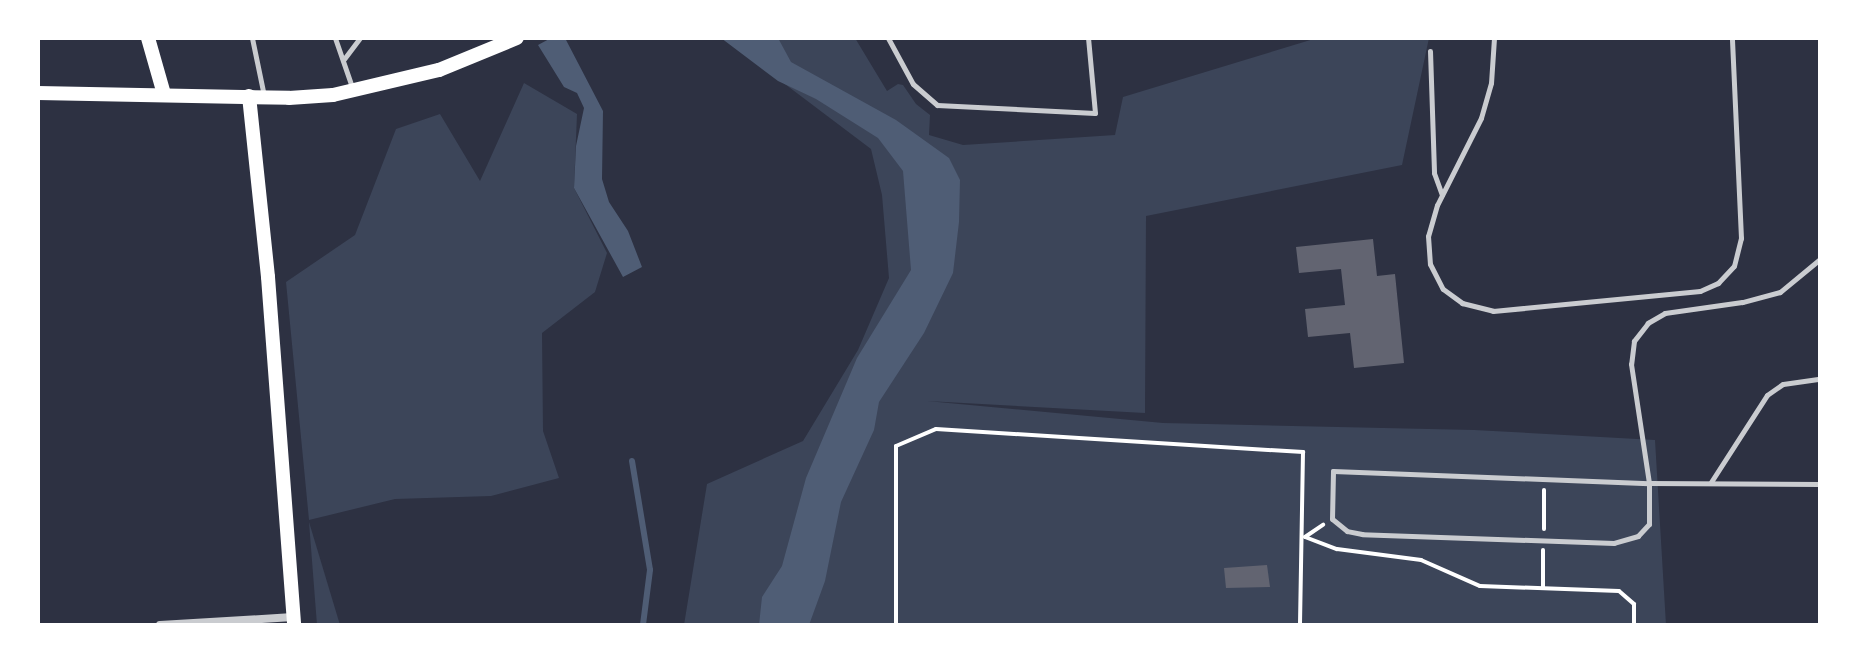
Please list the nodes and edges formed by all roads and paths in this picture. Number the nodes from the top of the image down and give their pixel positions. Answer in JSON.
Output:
{"nodes":[{"id":1,"x":148,"y":38,"type":"edge"},
{"id":2,"x":252,"y":38,"type":"edge"},
{"id":3,"x":335,"y":38,"type":"edge"},
{"id":4,"x":360,"y":38,"type":"edge"},
{"id":5,"x":517,"y":38,"type":"edge"},
{"id":6,"x":888,"y":38,"type":"edge"},
{"id":7,"x":1088,"y":38,"type":"edge"},
{"id":8,"x":1494,"y":38,"type":"edge"},
{"id":9,"x":1732,"y":38,"type":"edge"},
{"id":10,"x":491,"y":44,"type":"edge"},
{"id":11,"x":1430,"y":51,"type":"dead end"},
{"id":12,"x":344,"y":59,"type":"junction"},
{"id":13,"x":353,"y":92,"type":"junction"},
{"id":14,"x":38,"y":93,"type":"edge"},
{"id":15,"x":164,"y":94,"type":"junction"},
{"id":16,"x":256,"y":97,"type":"junction"},
{"id":17,"x":1442,"y":195,"type":"junction"},
{"id":18,"x":1820,"y":259,"type":"edge"},
{"id":19,"x":1820,"y":379,"type":"edge"},
{"id":20,"x":1649,"y":483,"type":"junction"},
{"id":21,"x":1711,"y":483,"type":"junction"},
{"id":22,"x":1820,"y":484,"type":"edge"},
{"id":23,"x":1332,"y":519,"type":"junction"},
{"id":24,"x":1305,"y":537,"type":"junction"},
{"id":25,"x":293,"y":621,"type":"edge"},
{"id":26,"x":160,"y":625,"type":"edge"},
{"id":27,"x":896,"y":625,"type":"edge"},
{"id":28,"x":1300,"y":625,"type":"edge"},
{"id":29,"x":1634,"y":625,"type":"edge"}],
"edges":[{"from":1,"to":15,"type":"main road"},
{"from":2,"to":16,"type":"lane"},
{"from":3,"to":12,"type":"lane"},
{"from":4,"to":12,"type":"lane"},
{"from":5,"to":10,"type":"main road"},
{"from":6,"to":7,"type":"lane"},
{"from":8,"to":17,"type":"lane"},
{"from":9,"to":17,"type":"lane"},
{"from":10,"to":13,"type":"main road"},
{"from":11,"to":17,"type":"lane"},
{"from":12,"to":13,"type":"lane"},
{"from":13,"to":16,"type":"main road"},
{"from":14,"to":15,"type":"main road"},
{"from":15,"to":16,"type":"main road"},
{"from":16,"to":25,"type":"main road"},
{"from":18,"to":20,"type":"lane"},
{"from":19,"to":21,"type":"lane"},
{"from":20,"to":21,"type":"lane"},
{"from":20,"to":23,"type":"lane"},
{"from":20,"to":23,"type":"lane"},
{"from":21,"to":22,"type":"lane"},
{"from":23,"to":24,"type":"path"},
{"from":24,"to":27,"type":"path"},
{"from":24,"to":28,"type":"path"},
{"from":24,"to":29,"type":"path"},
{"from":25,"to":26,"type":"street"}]}
